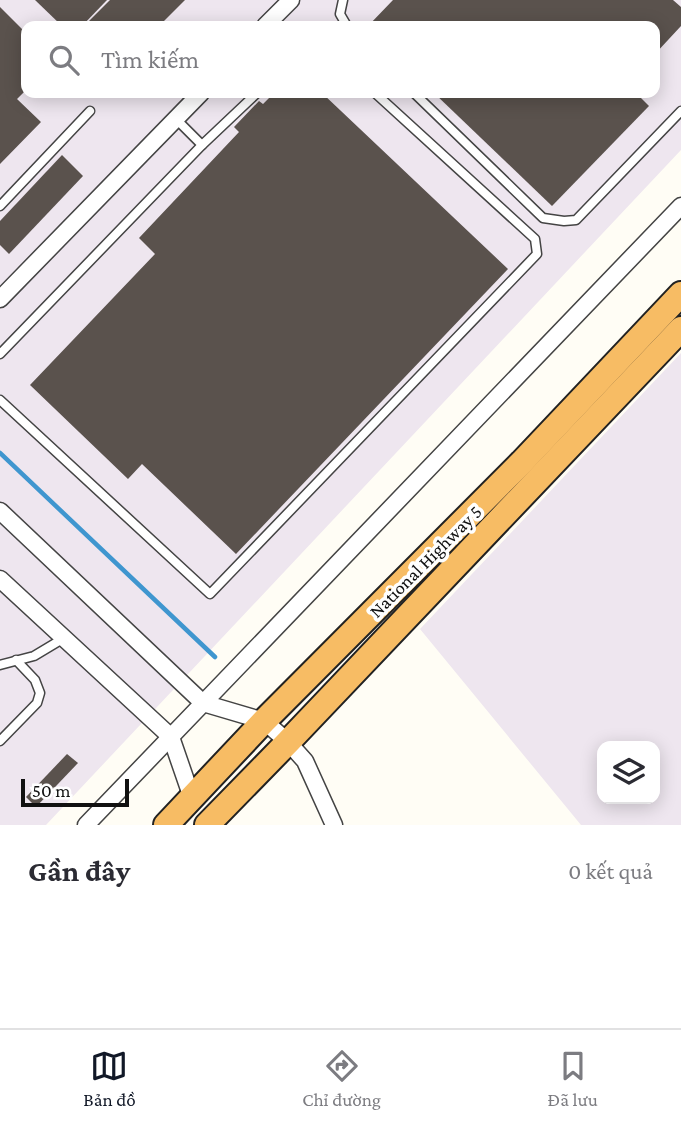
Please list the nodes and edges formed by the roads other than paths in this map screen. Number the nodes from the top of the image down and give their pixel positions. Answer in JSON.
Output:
{"nodes":[{"id":1,"x":291,"y":0,"type":"edge"},
{"id":2,"x":342,"y":0,"type":"edge"},
{"id":3,"x":270,"y":21,"type":"edge"},
{"id":4,"x":344,"y":21,"type":"edge"},
{"id":5,"x":196,"y":98,"type":"edge"},
{"id":6,"x":252,"y":98,"type":"edge"},
{"id":7,"x":380,"y":98,"type":"edge"},
{"id":8,"x":419,"y":98,"type":"edge"},
{"id":9,"x":90,"y":111,"type":"dead end"},
{"id":10,"x":681,"y":111,"type":"edge"},
{"id":11,"x":176,"y":118,"type":"junction"},
{"id":12,"x":202,"y":145,"type":"junction"},
{"id":13,"x":0,"y":206,"type":"edge"},
{"id":14,"x":681,"y":206,"type":"edge"},
{"id":15,"x":681,"y":294,"type":"edge"},
{"id":16,"x":0,"y":299,"type":"edge"},
{"id":17,"x":681,"y":328,"type":"edge"},
{"id":18,"x":2,"y":347,"type":"edge"},
{"id":19,"x":0,"y":400,"type":"edge"},
{"id":20,"x":0,"y":511,"type":"edge"},
{"id":21,"x":0,"y":579,"type":"edge"},
{"id":22,"x":64,"y":638,"type":"junction"},
{"id":23,"x":16,"y":660,"type":"junction"},
{"id":24,"x":0,"y":666,"type":"edge"},
{"id":25,"x":203,"y":703,"type":"junction"},
{"id":26,"x":264,"y":722,"type":"junction"},
{"id":27,"x":170,"y":737,"type":"junction"},
{"id":28,"x":0,"y":741,"type":"edge"},
{"id":29,"x":288,"y":742,"type":"junction"},
{"id":30,"x":192,"y":798,"type":"junction"},
{"id":31,"x":86,"y":825,"type":"edge"},
{"id":32,"x":166,"y":825,"type":"edge"},
{"id":33,"x":207,"y":825,"type":"edge"},
{"id":34,"x":334,"y":825,"type":"edge"}],
"edges":[{"from":1,"to":3,"type":"street"},
{"from":2,"to":4,"type":"lane"},
{"from":5,"to":11,"type":"street"},
{"from":6,"to":12,"type":"lane"},
{"from":7,"to":19,"type":"lane"},
{"from":8,"to":10,"type":"lane"},
{"from":9,"to":13,"type":"lane"},
{"from":11,"to":12,"type":"lane"},
{"from":11,"to":16,"type":"street"},
{"from":12,"to":18,"type":"lane"},
{"from":14,"to":25,"type":"street"},
{"from":15,"to":26,"type":"highway","name":"National Highway 5"},
{"from":17,"to":29,"type":"highway","name":"National Highway 5"},
{"from":20,"to":25,"type":"street"},
{"from":21,"to":22,"type":"street"},
{"from":22,"to":23,"type":"lane"},
{"from":22,"to":27,"type":"street"},
{"from":23,"to":24,"type":"lane"},
{"from":23,"to":28,"type":"lane"},
{"from":25,"to":26,"type":"street"},
{"from":25,"to":27,"type":"street"},
{"from":26,"to":29,"type":"street"},
{"from":26,"to":30,"type":"highway","name":"National Highway 5"},
{"from":27,"to":30,"type":"street"},
{"from":27,"to":31,"type":"street"},
{"from":29,"to":33,"type":"highway","name":"National Highway 5"},
{"from":29,"to":34,"type":"street"},
{"from":30,"to":32,"type":"highway","name":"National Highway 5"}]}
